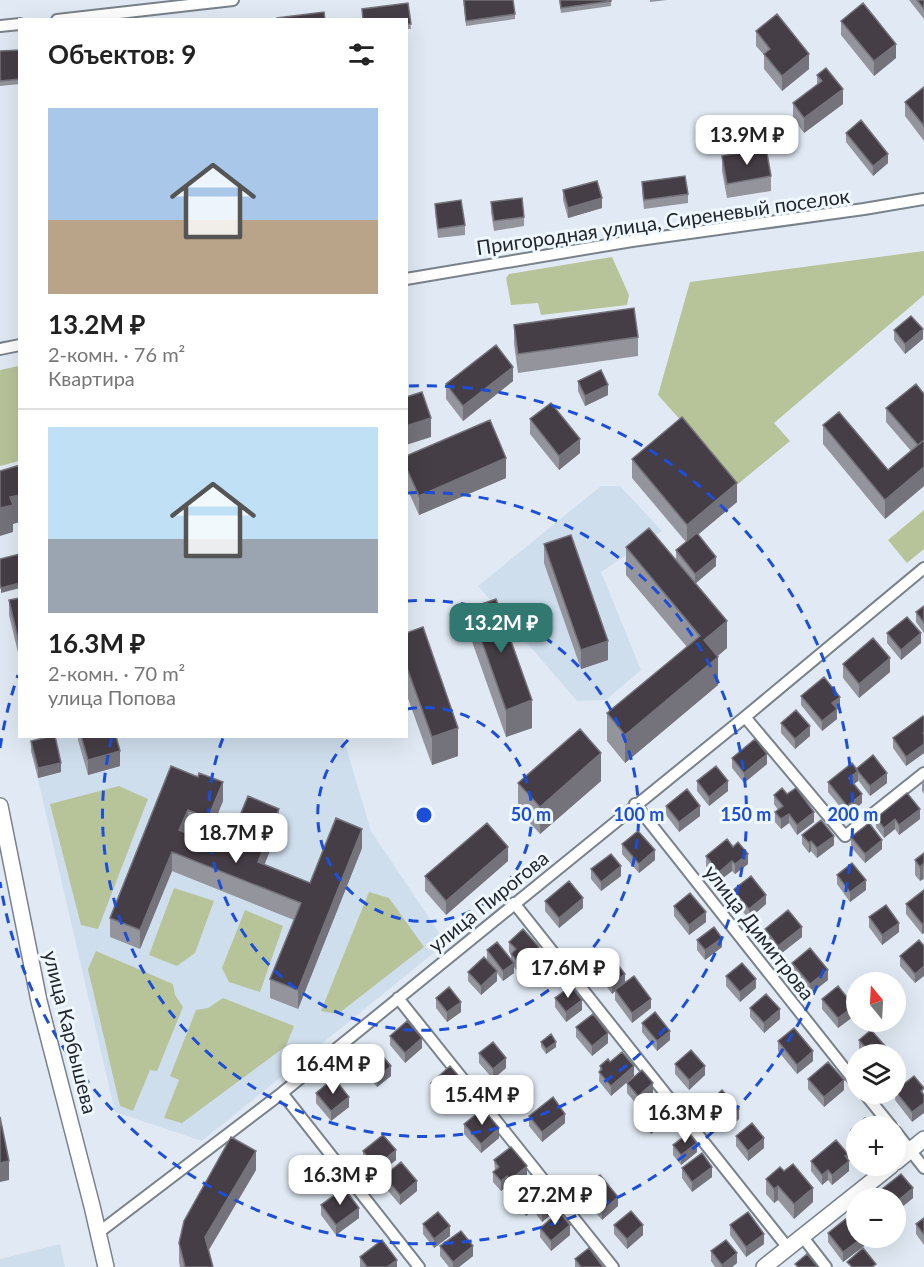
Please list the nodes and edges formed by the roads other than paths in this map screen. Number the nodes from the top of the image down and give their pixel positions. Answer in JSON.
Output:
{"nodes":[{"id":1,"x":233,"y":0,"type":"edge"},
{"id":2,"x":75,"y":18,"type":"edge"},
{"id":3,"x":18,"y":24,"type":"edge"},
{"id":4,"x":0,"y":26,"type":"edge"},
{"id":5,"x":924,"y":199,"type":"edge"},
{"id":6,"x":408,"y":279,"type":"edge"},
{"id":7,"x":18,"y":345,"type":"edge"},
{"id":8,"x":0,"y":349,"type":"edge"},
{"id":9,"x":924,"y":568,"type":"edge"},
{"id":10,"x":745,"y":717,"type":"junction"},
{"id":11,"x":924,"y":773,"type":"edge"},
{"id":12,"x":635,"y":804,"type":"junction"},
{"id":13,"x":0,"y":806,"type":"edge"},
{"id":14,"x":514,"y":903,"type":"junction"},
{"id":15,"x":399,"y":998,"type":"junction"},
{"id":16,"x":846,"y":1070,"type":"edge"},
{"id":17,"x":282,"y":1093,"type":"junction"},
{"id":18,"x":873,"y":1104,"type":"edge"},
{"id":19,"x":883,"y":1116,"type":"edge"},
{"id":20,"x":924,"y":1139,"type":"edge"},
{"id":21,"x":906,"y":1145,"type":"edge"},
{"id":22,"x":910,"y":1150,"type":"junction"},
{"id":23,"x":906,"y":1153,"type":"edge"},
{"id":24,"x":924,"y":1168,"type":"edge"},
{"id":25,"x":878,"y":1176,"type":"edge"},
{"id":26,"x":98,"y":1233,"type":"junction"},
{"id":27,"x":801,"y":1236,"type":"junction"},
{"id":28,"x":788,"y":1248,"type":"junction"},
{"id":29,"x":106,"y":1267,"type":"edge"},
{"id":30,"x":419,"y":1267,"type":"edge"},
{"id":31,"x":613,"y":1267,"type":"edge"},
{"id":32,"x":764,"y":1267,"type":"edge"},
{"id":33,"x":826,"y":1267,"type":"edge"}],
"edges":[{"from":1,"to":2,"type":"street"},
{"from":3,"to":4,"type":"street"},
{"from":5,"to":6,"type":"street","name":"Пригородная улица, Сиреневый поселок"},
{"from":7,"to":8,"type":"street"},
{"from":9,"to":10,"type":"street","name":"улица Пирогова"},
{"from":10,"to":11,"type":"street"},
{"from":10,"to":12,"type":"street","name":"улица Пирогова"},
{"from":12,"to":14,"type":"street","name":"улица Пирогова"},
{"from":12,"to":16,"type":"street","name":"улица Димитрова"},
{"from":13,"to":26,"type":"main road","name":"улица Карбышева"},
{"from":14,"to":15,"type":"street","name":"улица Пирогова"},
{"from":14,"to":28,"type":"street"},
{"from":15,"to":17,"type":"street","name":"улица Пирогова"},
{"from":15,"to":31,"type":"street"},
{"from":17,"to":26,"type":"street","name":"улица Пирогова"},
{"from":17,"to":30,"type":"street"},
{"from":18,"to":19,"type":"street"},
{"from":20,"to":22,"type":"main road"},
{"from":21,"to":22,"type":"street"},
{"from":22,"to":23,"type":"main road"},
{"from":22,"to":24,"type":"street"},
{"from":25,"to":27,"type":"main road"},
{"from":26,"to":29,"type":"main road","name":"улица Карбышева"},
{"from":27,"to":28,"type":"main road"},
{"from":27,"to":33,"type":"street"},
{"from":28,"to":32,"type":"main road"}]}
